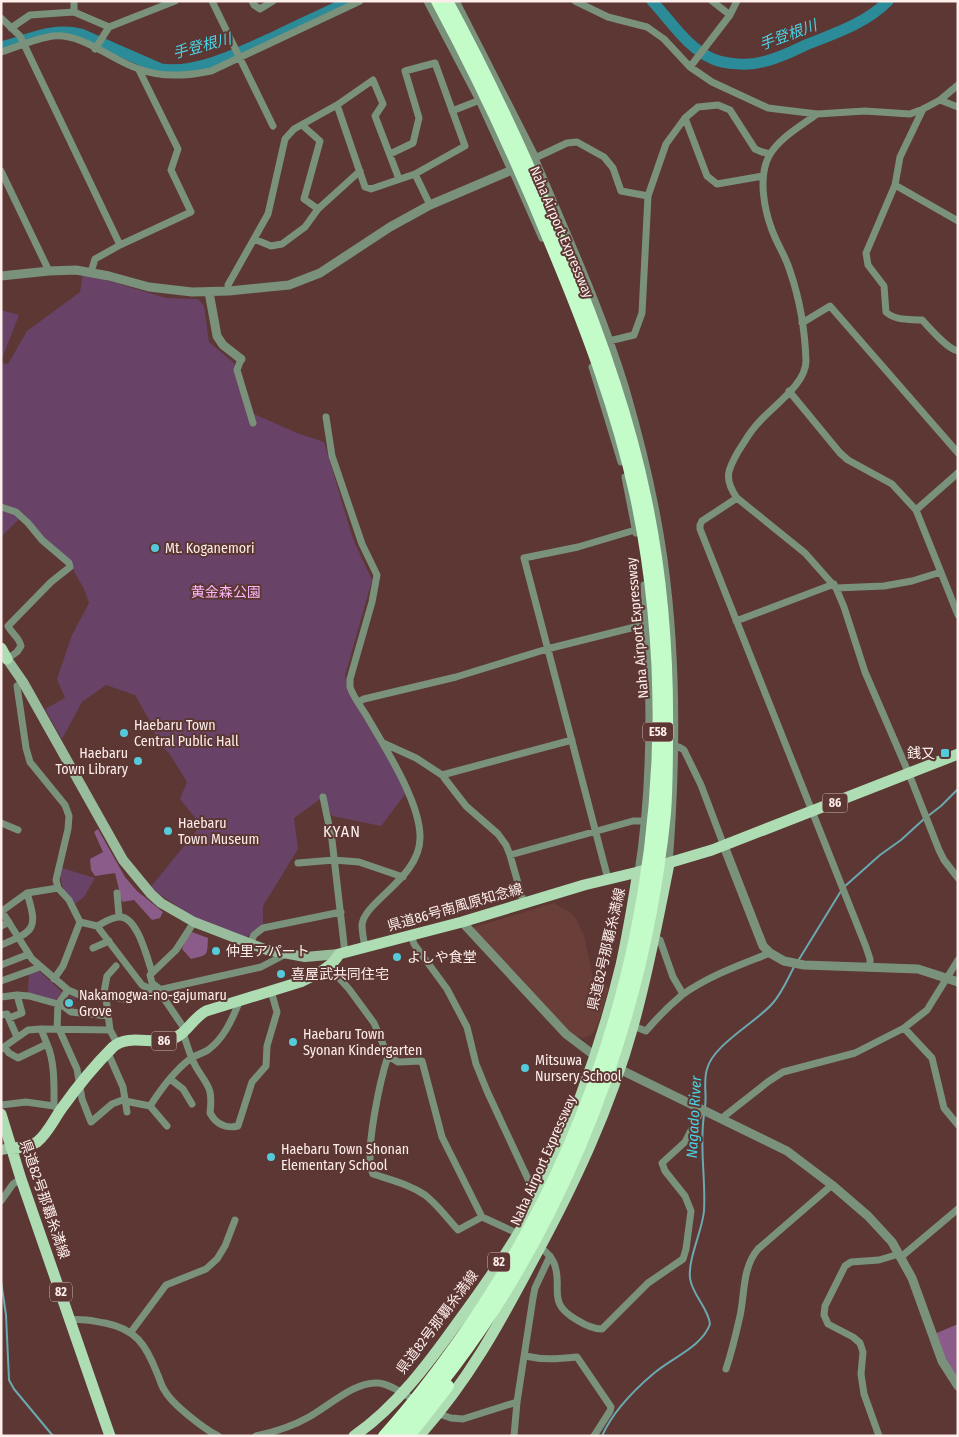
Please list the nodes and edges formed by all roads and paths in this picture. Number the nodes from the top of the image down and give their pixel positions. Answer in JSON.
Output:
{"nodes":[{"id":1,"x":74,"y":1,"type":"edge"},
{"id":2,"x":175,"y":1,"type":"edge"},
{"id":3,"x":212,"y":1,"type":"edge"},
{"id":4,"x":252,"y":1,"type":"edge"},
{"id":5,"x":273,"y":1,"type":"edge"},
{"id":6,"x":360,"y":1,"type":"edge"},
{"id":7,"x":428,"y":1,"type":"edge"},
{"id":8,"x":437,"y":1,"type":"edge"},
{"id":9,"x":447,"y":1,"type":"edge"},
{"id":10,"x":455,"y":1,"type":"edge"},
{"id":11,"x":575,"y":1,"type":"edge"},
{"id":12,"x":712,"y":1,"type":"edge"},
{"id":13,"x":737,"y":1,"type":"edge"},
{"id":14,"x":74,"y":12,"type":"junction"},
{"id":15,"x":730,"y":15,"type":"junction"},
{"id":16,"x":1,"y":18,"type":"edge"},
{"id":17,"x":109,"y":27,"type":"junction"},
{"id":18,"x":11,"y":28,"type":"junction"},
{"id":19,"x":24,"y":45,"type":"junction"},
{"id":20,"x":95,"y":48,"type":"junction"},
{"id":21,"x":1,"y":52,"type":"edge"},
{"id":22,"x":239,"y":57,"type":"junction"},
{"id":23,"x":690,"y":67,"type":"junction"},
{"id":24,"x":139,"y":70,"type":"junction"},
{"id":25,"x":958,"y":85,"type":"edge"},
{"id":26,"x":480,"y":100,"type":"junction"},
{"id":27,"x":940,"y":100,"type":"junction"},
{"id":28,"x":337,"y":105,"type":"junction"},
{"id":29,"x":958,"y":107,"type":"edge"},
{"id":30,"x":923,"y":109,"type":"junction"},
{"id":31,"x":452,"y":111,"type":"junction"},
{"id":32,"x":817,"y":114,"type":"junction"},
{"id":33,"x":685,"y":118,"type":"junction"},
{"id":34,"x":302,"y":125,"type":"junction"},
{"id":35,"x":273,"y":126,"type":"dead end"},
{"id":36,"x":390,"y":154,"type":"junction"},
{"id":37,"x":770,"y":154,"type":"junction"},
{"id":38,"x":534,"y":158,"type":"junction"},
{"id":39,"x":512,"y":170,"type":"junction"},
{"id":40,"x":1,"y":171,"type":"edge"},
{"id":41,"x":360,"y":171,"type":"junction"},
{"id":42,"x":415,"y":174,"type":"junction"},
{"id":43,"x":763,"y":176,"type":"junction"},
{"id":44,"x":351,"y":179,"type":"junction"},
{"id":45,"x":399,"y":179,"type":"junction"},
{"id":46,"x":895,"y":185,"type":"junction"},
{"id":47,"x":365,"y":187,"type":"junction"},
{"id":48,"x":648,"y":196,"type":"junction"},
{"id":49,"x":430,"y":206,"type":"junction"},
{"id":50,"x":318,"y":209,"type":"junction"},
{"id":51,"x":958,"y":221,"type":"edge"},
{"id":52,"x":254,"y":239,"type":"junction"},
{"id":53,"x":120,"y":245,"type":"junction"},
{"id":54,"x":49,"y":271,"type":"junction"},
{"id":55,"x":91,"y":272,"type":"junction"},
{"id":56,"x":1,"y":276,"type":"edge"},
{"id":57,"x":229,"y":291,"type":"junction"},
{"id":58,"x":209,"y":292,"type":"junction"},
{"id":59,"x":802,"y":323,"type":"junction"},
{"id":60,"x":609,"y":341,"type":"junction"},
{"id":61,"x":958,"y":350,"type":"edge"},
{"id":62,"x":241,"y":359,"type":"joint"},
{"id":63,"x":789,"y":391,"type":"junction"},
{"id":64,"x":326,"y":417,"type":"dead end"},
{"id":65,"x":253,"y":423,"type":"dead end"},
{"id":66,"x":958,"y":453,"type":"edge"},
{"id":67,"x":958,"y":473,"type":"edge"},
{"id":68,"x":737,"y":498,"type":"junction"},
{"id":69,"x":1,"y":507,"type":"edge"},
{"id":70,"x":916,"y":510,"type":"junction"},
{"id":71,"x":635,"y":530,"type":"junction"},
{"id":72,"x":941,"y":572,"type":"junction"},
{"id":73,"x":835,"y":586,"type":"junction"},
{"id":74,"x":958,"y":615,"type":"edge"},
{"id":75,"x":736,"y":621,"type":"junction"},
{"id":76,"x":647,"y":624,"type":"junction"},
{"id":77,"x":1,"y":648,"type":"edge"},
{"id":78,"x":547,"y":649,"type":"junction"},
{"id":79,"x":3,"y":659,"type":"edge"},
{"id":80,"x":23,"y":682,"type":"junction"},
{"id":81,"x":358,"y":702,"type":"junction"},
{"id":82,"x":572,"y":740,"type":"junction"},
{"id":83,"x":383,"y":743,"type":"junction"},
{"id":84,"x":675,"y":748,"type":"junction"},
{"id":85,"x":958,"y":754,"type":"edge"},
{"id":86,"x":910,"y":774,"type":"junction"},
{"id":87,"x":442,"y":775,"type":"junction"},
{"id":88,"x":323,"y":797,"type":"dead end"},
{"id":89,"x":812,"y":812,"type":"junction"},
{"id":90,"x":644,"y":821,"type":"junction"},
{"id":91,"x":1,"y":823,"type":"edge"},
{"id":92,"x":18,"y":830,"type":"dead end"},
{"id":93,"x":596,"y":832,"type":"junction"},
{"id":94,"x":724,"y":846,"type":"junction"},
{"id":95,"x":510,"y":855,"type":"junction"},
{"id":96,"x":334,"y":860,"type":"junction"},
{"id":97,"x":298,"y":863,"type":"dead end"},
{"id":98,"x":668,"y":864,"type":"junction"},
{"id":99,"x":638,"y":872,"type":"junction"},
{"id":100,"x":403,"y":877,"type":"junction"},
{"id":101,"x":958,"y":878,"type":"edge"},
{"id":102,"x":608,"y":879,"type":"junction"},
{"id":103,"x":58,"y":888,"type":"junction"},
{"id":104,"x":27,"y":893,"type":"junction"},
{"id":105,"x":117,"y":893,"type":"dead end"},
{"id":106,"x":524,"y":904,"type":"junction"},
{"id":107,"x":2,"y":910,"type":"edge"},
{"id":108,"x":341,"y":912,"type":"junction"},
{"id":109,"x":119,"y":916,"type":"junction"},
{"id":110,"x":9,"y":922,"type":"junction"},
{"id":111,"x":80,"y":922,"type":"junction"},
{"id":112,"x":194,"y":922,"type":"junction"},
{"id":113,"x":462,"y":922,"type":"junction"},
{"id":114,"x":1,"y":926,"type":"edge"},
{"id":115,"x":97,"y":926,"type":"junction"},
{"id":116,"x":411,"y":935,"type":"junction"},
{"id":117,"x":19,"y":938,"type":"junction"},
{"id":118,"x":654,"y":938,"type":"junction"},
{"id":119,"x":109,"y":941,"type":"junction"},
{"id":120,"x":250,"y":944,"type":"junction"},
{"id":121,"x":1,"y":945,"type":"edge"},
{"id":122,"x":93,"y":948,"type":"dead end"},
{"id":123,"x":365,"y":948,"type":"junction"},
{"id":124,"x":29,"y":954,"type":"junction"},
{"id":125,"x":284,"y":954,"type":"junction"},
{"id":126,"x":342,"y":954,"type":"junction"},
{"id":127,"x":770,"y":954,"type":"junction"},
{"id":128,"x":958,"y":960,"type":"edge"},
{"id":129,"x":1,"y":965,"type":"edge"},
{"id":130,"x":116,"y":966,"type":"dead end"},
{"id":131,"x":328,"y":966,"type":"junction"},
{"id":132,"x":40,"y":967,"type":"junction"},
{"id":133,"x":870,"y":968,"type":"junction"},
{"id":134,"x":152,"y":972,"type":"junction"},
{"id":135,"x":947,"y":978,"type":"junction"},
{"id":136,"x":54,"y":979,"type":"junction"},
{"id":137,"x":1,"y":981,"type":"edge"},
{"id":138,"x":958,"y":982,"type":"edge"},
{"id":139,"x":68,"y":990,"type":"junction"},
{"id":140,"x":271,"y":991,"type":"junction"},
{"id":141,"x":159,"y":992,"type":"junction"},
{"id":142,"x":683,"y":994,"type":"junction"},
{"id":143,"x":17,"y":995,"type":"junction"},
{"id":144,"x":1,"y":997,"type":"edge"},
{"id":145,"x":105,"y":998,"type":"junction"},
{"id":146,"x":236,"y":1002,"type":"junction"},
{"id":147,"x":58,"y":1003,"type":"junction"},
{"id":148,"x":108,"y":1016,"type":"junction"},
{"id":149,"x":5,"y":1017,"type":"edge"},
{"id":150,"x":633,"y":1026,"type":"junction"},
{"id":151,"x":904,"y":1028,"type":"junction"},
{"id":152,"x":41,"y":1029,"type":"junction"},
{"id":153,"x":58,"y":1029,"type":"junction"},
{"id":154,"x":110,"y":1030,"type":"junction"},
{"id":155,"x":185,"y":1032,"type":"junction"},
{"id":156,"x":17,"y":1038,"type":"junction"},
{"id":157,"x":47,"y":1044,"type":"junction"},
{"id":158,"x":117,"y":1044,"type":"junction"},
{"id":159,"x":2,"y":1048,"type":"edge"},
{"id":160,"x":108,"y":1053,"type":"junction"},
{"id":161,"x":388,"y":1056,"type":"junction"},
{"id":162,"x":594,"y":1056,"type":"junction"},
{"id":163,"x":192,"y":1058,"type":"junction"},
{"id":164,"x":620,"y":1069,"type":"junction"},
{"id":165,"x":170,"y":1079,"type":"junction"},
{"id":166,"x":80,"y":1084,"type":"junction"},
{"id":167,"x":125,"y":1100,"type":"junction"},
{"id":168,"x":192,"y":1104,"type":"dead end"},
{"id":169,"x":1,"y":1105,"type":"edge"},
{"id":170,"x":150,"y":1106,"type":"junction"},
{"id":171,"x":57,"y":1108,"type":"junction"},
{"id":172,"x":702,"y":1109,"type":"junction"},
{"id":173,"x":127,"y":1112,"type":"dead end"},
{"id":174,"x":1,"y":1114,"type":"edge"},
{"id":175,"x":722,"y":1118,"type":"junction"},
{"id":176,"x":958,"y":1125,"type":"edge"},
{"id":177,"x":167,"y":1126,"type":"dead end"},
{"id":178,"x":6,"y":1149,"type":"edge"},
{"id":179,"x":21,"y":1179,"type":"junction"},
{"id":180,"x":832,"y":1185,"type":"junction"},
{"id":181,"x":538,"y":1196,"type":"junction"},
{"id":182,"x":1,"y":1201,"type":"edge"},
{"id":183,"x":958,"y":1208,"type":"edge"},
{"id":184,"x":482,"y":1217,"type":"junction"},
{"id":185,"x":235,"y":1220,"type":"dead end"},
{"id":186,"x":518,"y":1234,"type":"junction"},
{"id":187,"x":541,"y":1246,"type":"junction"},
{"id":188,"x":900,"y":1255,"type":"junction"},
{"id":189,"x":550,"y":1256,"type":"junction"},
{"id":190,"x":485,"y":1313,"type":"junction"},
{"id":191,"x":70,"y":1320,"type":"junction"},
{"id":192,"x":131,"y":1332,"type":"junction"},
{"id":193,"x":525,"y":1356,"type":"junction"},
{"id":194,"x":726,"y":1369,"type":"dead end"},
{"id":195,"x":958,"y":1386,"type":"edge"},
{"id":196,"x":402,"y":1393,"type":"junction"},
{"id":197,"x":517,"y":1402,"type":"junction"},
{"id":198,"x":438,"y":1414,"type":"junction"},
{"id":199,"x":110,"y":1436,"type":"edge"},
{"id":200,"x":218,"y":1436,"type":"edge"},
{"id":201,"x":256,"y":1436,"type":"edge"},
{"id":202,"x":354,"y":1436,"type":"edge"},
{"id":203,"x":374,"y":1436,"type":"edge"},
{"id":204,"x":384,"y":1436,"type":"edge"},
{"id":205,"x":396,"y":1436,"type":"edge"},
{"id":206,"x":409,"y":1436,"type":"edge"},
{"id":207,"x":419,"y":1436,"type":"edge"},
{"id":208,"x":514,"y":1436,"type":"edge"},
{"id":209,"x":594,"y":1436,"type":"edge"},
{"id":210,"x":879,"y":1436,"type":"edge"}],
"edges":[{"from":1,"to":14,"type":"street"},
{"from":2,"to":17,"type":"street"},
{"from":3,"to":22,"type":"street"},
{"from":4,"to":5,"type":"street"},
{"from":6,"to":22,"type":"street"},
{"from":7,"to":26,"type":"street"},
{"from":8,"to":190,"type":"highway","name":"Naha Airport Expressway","number":"E58","bridge":true},
{"from":9,"to":190,"type":"highway","name":"Naha Airport Expressway","number":"E58","bridge":true},
{"from":10,"to":38,"type":"street"},
{"from":11,"to":23,"type":"street"},
{"from":12,"to":15,"type":"street"},
{"from":13,"to":15,"type":"street"},
{"from":14,"to":17,"type":"street"},
{"from":14,"to":18,"type":"street"},
{"from":15,"to":23,"type":"street"},
{"from":16,"to":18,"type":"street"},
{"from":17,"to":20,"type":"street"},
{"from":18,"to":19,"type":"street"},
{"from":19,"to":20,"type":"street"},
{"from":19,"to":21,"type":"street"},
{"from":19,"to":53,"type":"street"},
{"from":20,"to":24,"type":"street"},
{"from":22,"to":24,"type":"street"},
{"from":22,"to":35,"type":"street"},
{"from":23,"to":32,"type":"street"},
{"from":24,"to":53,"type":"street"},
{"from":25,"to":27,"type":"street"},
{"from":26,"to":31,"type":"street"},
{"from":26,"to":39,"type":"street"},
{"from":27,"to":29,"type":"street"},
{"from":27,"to":30,"type":"street"},
{"from":28,"to":34,"type":"street"},
{"from":28,"to":36,"type":"street"},
{"from":28,"to":41,"type":"street"},
{"from":30,"to":32,"type":"street"},
{"from":30,"to":46,"type":"street"},
{"from":31,"to":36,"type":"street"},
{"from":31,"to":42,"type":"street"},
{"from":32,"to":37,"type":"street"},
{"from":33,"to":37,"type":"street"},
{"from":33,"to":43,"type":"street"},
{"from":33,"to":48,"type":"street"},
{"from":34,"to":50,"type":"street"},
{"from":34,"to":52,"type":"street"},
{"from":36,"to":45,"type":"street"},
{"from":37,"to":43,"type":"street"},
{"from":38,"to":48,"type":"street"},
{"from":38,"to":60,"type":"street"},
{"from":39,"to":49,"type":"street"},
{"from":39,"to":71,"type":"street"},
{"from":40,"to":54,"type":"street"},
{"from":41,"to":44,"type":"street"},
{"from":41,"to":47,"type":"street"},
{"from":42,"to":45,"type":"street"},
{"from":42,"to":49,"type":"street"},
{"from":43,"to":59,"type":"street"},
{"from":44,"to":47,"type":"street"},
{"from":44,"to":50,"type":"street"},
{"from":45,"to":47,"type":"street"},
{"from":46,"to":51,"type":"street"},
{"from":46,"to":61,"type":"street"},
{"from":48,"to":60,"type":"street"},
{"from":49,"to":57,"type":"street"},
{"from":50,"to":52,"type":"street"},
{"from":52,"to":57,"type":"street"},
{"from":53,"to":55,"type":"street"},
{"from":54,"to":55,"type":"street"},
{"from":54,"to":56,"type":"street"},
{"from":55,"to":58,"type":"street"},
{"from":57,"to":58,"type":"street"},
{"from":58,"to":62,"type":"street"},
{"from":59,"to":63,"type":"street"},
{"from":59,"to":66,"type":"street"},
{"from":60,"to":84,"type":"street"},
{"from":62,"to":65,"type":"street"},
{"from":63,"to":68,"type":"street"},
{"from":63,"to":70,"type":"street"},
{"from":64,"to":81,"type":"street"},
{"from":67,"to":70,"type":"street"},
{"from":68,"to":73,"type":"street"},
{"from":68,"to":75,"type":"street"},
{"from":69,"to":79,"type":"street"},
{"from":70,"to":72,"type":"street"},
{"from":71,"to":76,"type":"street"},
{"from":71,"to":78,"type":"street"},
{"from":72,"to":73,"type":"street"},
{"from":72,"to":74,"type":"street"},
{"from":73,"to":75,"type":"street"},
{"from":73,"to":86,"type":"street"},
{"from":75,"to":89,"type":"street"},
{"from":76,"to":78,"type":"street"},
{"from":76,"to":90,"type":"street"},
{"from":77,"to":79,"type":"main road"},
{"from":78,"to":81,"type":"street"},
{"from":78,"to":82,"type":"street"},
{"from":79,"to":80,"type":"main road"},
{"from":80,"to":103,"type":"street"},
{"from":80,"to":112,"type":"main road"},
{"from":81,"to":83,"type":"street"},
{"from":82,"to":87,"type":"street"},
{"from":82,"to":93,"type":"street"},
{"from":83,"to":87,"type":"street"},
{"from":83,"to":100,"type":"street"},
{"from":84,"to":94,"type":"street"},
{"from":84,"to":98,"type":"street"},
{"from":85,"to":86,"type":"main road","name":"県道86号南風原知念線","number":"86"},
{"from":86,"to":89,"type":"main road","name":"県道86号南風原知念線","number":"86"},
{"from":86,"to":101,"type":"street"},
{"from":87,"to":95,"type":"street"},
{"from":88,"to":96,"type":"street"},
{"from":89,"to":94,"type":"main road","name":"県道86号南風原知念線","number":"86"},
{"from":89,"to":133,"type":"street"},
{"from":90,"to":93,"type":"street"},
{"from":90,"to":99,"type":"street"},
{"from":91,"to":92,"type":"street"},
{"from":93,"to":95,"type":"street"},
{"from":93,"to":102,"type":"street"},
{"from":94,"to":98,"type":"main road","name":"県道86号南風原知念線","number":"86"},
{"from":94,"to":127,"type":"street"},
{"from":95,"to":106,"type":"street"},
{"from":96,"to":97,"type":"street"},
{"from":96,"to":100,"type":"street"},
{"from":96,"to":108,"type":"street"},
{"from":98,"to":99,"type":"main road","name":"県道86号南風原知念線","number":"86"},
{"from":98,"to":118,"type":"main road","number":"82"},
{"from":99,"to":102,"type":"main road","name":"県道86号南風原知念線","number":"86"},
{"from":99,"to":162,"type":"main road","name":"県道82号那覇糸満線","number":"82"},
{"from":100,"to":123,"type":"street"},
{"from":102,"to":106,"type":"main road","name":"県道86号南風原知念線","number":"86"},
{"from":103,"to":104,"type":"street"},
{"from":103,"to":111,"type":"street"},
{"from":104,"to":107,"type":"street"},
{"from":104,"to":117,"type":"street"},
{"from":105,"to":109,"type":"street"},
{"from":106,"to":113,"type":"main road","name":"県道86号南風原知念線","number":"86"},
{"from":107,"to":110,"type":"street"},
{"from":108,"to":120,"type":"street"},
{"from":108,"to":126,"type":"street"},
{"from":109,"to":115,"type":"street"},
{"from":109,"to":134,"type":"street"},
{"from":110,"to":114,"type":"street"},
{"from":110,"to":117,"type":"street"},
{"from":111,"to":115,"type":"street"},
{"from":111,"to":136,"type":"street"},
{"from":112,"to":120,"type":"main road"},
{"from":112,"to":134,"type":"street"},
{"from":113,"to":116,"type":"main road","name":"県道86号南風原知念線","number":"86"},
{"from":113,"to":162,"type":"street"},
{"from":115,"to":119,"type":"street"},
{"from":116,"to":123,"type":"main road","name":"県道86号南風原知念線","number":"86"},
{"from":116,"to":181,"type":"street"},
{"from":117,"to":121,"type":"street"},
{"from":117,"to":124,"type":"street"},
{"from":118,"to":142,"type":"street"},
{"from":118,"to":150,"type":"main road","number":"82"},
{"from":119,"to":122,"type":"street"},
{"from":119,"to":141,"type":"street"},
{"from":120,"to":125,"type":"main road"},
{"from":123,"to":126,"type":"main road","name":"県道86号南風原知念線","number":"86"},
{"from":124,"to":129,"type":"street"},
{"from":124,"to":132,"type":"street"},
{"from":125,"to":126,"type":"main road"},
{"from":125,"to":141,"type":"street"},
{"from":126,"to":131,"type":"main road","number":"86"},
{"from":127,"to":133,"type":"street"},
{"from":127,"to":142,"type":"street"},
{"from":128,"to":135,"type":"street"},
{"from":130,"to":145,"type":"street"},
{"from":131,"to":140,"type":"main road","number":"86"},
{"from":131,"to":161,"type":"street"},
{"from":132,"to":136,"type":"street"},
{"from":132,"to":137,"type":"street"},
{"from":133,"to":135,"type":"street"},
{"from":134,"to":141,"type":"street"},
{"from":135,"to":138,"type":"street"},
{"from":135,"to":151,"type":"street"},
{"from":136,"to":139,"type":"street"},
{"from":139,"to":145,"type":"street"},
{"from":139,"to":147,"type":"street"},
{"from":140,"to":146,"type":"main road","number":"86"},
{"from":140,"to":163,"type":"street"},
{"from":141,"to":145,"type":"street"},
{"from":141,"to":155,"type":"street"},
{"from":142,"to":150,"type":"street"},
{"from":143,"to":144,"type":"street"},
{"from":143,"to":147,"type":"street"},
{"from":143,"to":149,"type":"street"},
{"from":145,"to":148,"type":"street"},
{"from":146,"to":155,"type":"main road","number":"86"},
{"from":146,"to":163,"type":"street"},
{"from":147,"to":148,"type":"street"},
{"from":147,"to":153,"type":"street"},
{"from":148,"to":154,"type":"street"},
{"from":149,"to":156,"type":"street"},
{"from":150,"to":164,"type":"main road","number":"82"},
{"from":151,"to":175,"type":"street"},
{"from":151,"to":176,"type":"street"},
{"from":152,"to":153,"type":"street"},
{"from":152,"to":156,"type":"street"},
{"from":152,"to":157,"type":"street"},
{"from":153,"to":154,"type":"street"},
{"from":153,"to":166,"type":"street"},
{"from":154,"to":158,"type":"street"},
{"from":155,"to":158,"type":"main road","number":"86"},
{"from":155,"to":163,"type":"street"},
{"from":156,"to":159,"type":"street"},
{"from":157,"to":159,"type":"street"},
{"from":157,"to":171,"type":"street"},
{"from":158,"to":160,"type":"main road"},
{"from":160,"to":166,"type":"main road"},
{"from":160,"to":167,"type":"street"},
{"from":161,"to":184,"type":"street"},
{"from":161,"to":184,"type":"street"},
{"from":162,"to":164,"type":"street"},
{"from":162,"to":181,"type":"main road","name":"県道82号那覇糸満線","number":"82"},
{"from":163,"to":165,"type":"street"},
{"from":164,"to":172,"type":"street"},
{"from":164,"to":187,"type":"main road","number":"82"},
{"from":165,"to":168,"type":"street"},
{"from":165,"to":170,"type":"street"},
{"from":166,"to":167,"type":"street"},
{"from":166,"to":171,"type":"main road"},
{"from":167,"to":170,"type":"street"},
{"from":167,"to":173,"type":"street"},
{"from":169,"to":171,"type":"street"},
{"from":170,"to":177,"type":"street"},
{"from":171,"to":178,"type":"main road"},
{"from":172,"to":175,"type":"street"},
{"from":172,"to":189,"type":"street"},
{"from":174,"to":178,"type":"main road","name":"県道82号那覇糸満線","number":"82"},
{"from":175,"to":180,"type":"street"},
{"from":178,"to":179,"type":"main road","name":"県道82号那覇糸満線","number":"82"},
{"from":179,"to":182,"type":"street"},
{"from":179,"to":191,"type":"main road","name":"県道82号那覇糸満線","number":"82"},
{"from":180,"to":188,"type":"street"},
{"from":180,"to":194,"type":"street"},
{"from":181,"to":186,"type":"main road","name":"県道82号那覇糸満線","number":"82"},
{"from":183,"to":188,"type":"street"},
{"from":184,"to":186,"type":"street"},
{"from":185,"to":192,"type":"street"},
{"from":186,"to":187,"type":"street"},
{"from":186,"to":196,"type":"main road","name":"県道82号那覇糸満線","number":"82"},
{"from":187,"to":189,"type":"street"},
{"from":187,"to":198,"type":"main road","number":"82"},
{"from":188,"to":195,"type":"street"},
{"from":188,"to":210,"type":"street"},
{"from":189,"to":193,"type":"street"},
{"from":190,"to":203,"type":"highway","bridge":true},
{"from":190,"to":204,"type":"highway","name":"Naha Airport Expressway","number":"E58","bridge":true},
{"from":190,"to":205,"type":"highway","name":"Naha Airport Expressway","number":"E58","bridge":true},
{"from":190,"to":206,"type":"highway","bridge":true},
{"from":191,"to":192,"type":"street"},
{"from":191,"to":199,"type":"main road","name":"県道82号那覇糸満線","number":"82"},
{"from":192,"to":200,"type":"street"},
{"from":193,"to":197,"type":"street"},
{"from":193,"to":209,"type":"street"},
{"from":196,"to":198,"type":"street"},
{"from":196,"to":201,"type":"street"},
{"from":196,"to":202,"type":"main road","name":"県道82号那覇糸満線","number":"82"},
{"from":197,"to":198,"type":"street"},
{"from":197,"to":208,"type":"street"},
{"from":198,"to":207,"type":"main road","number":"82"}]}
